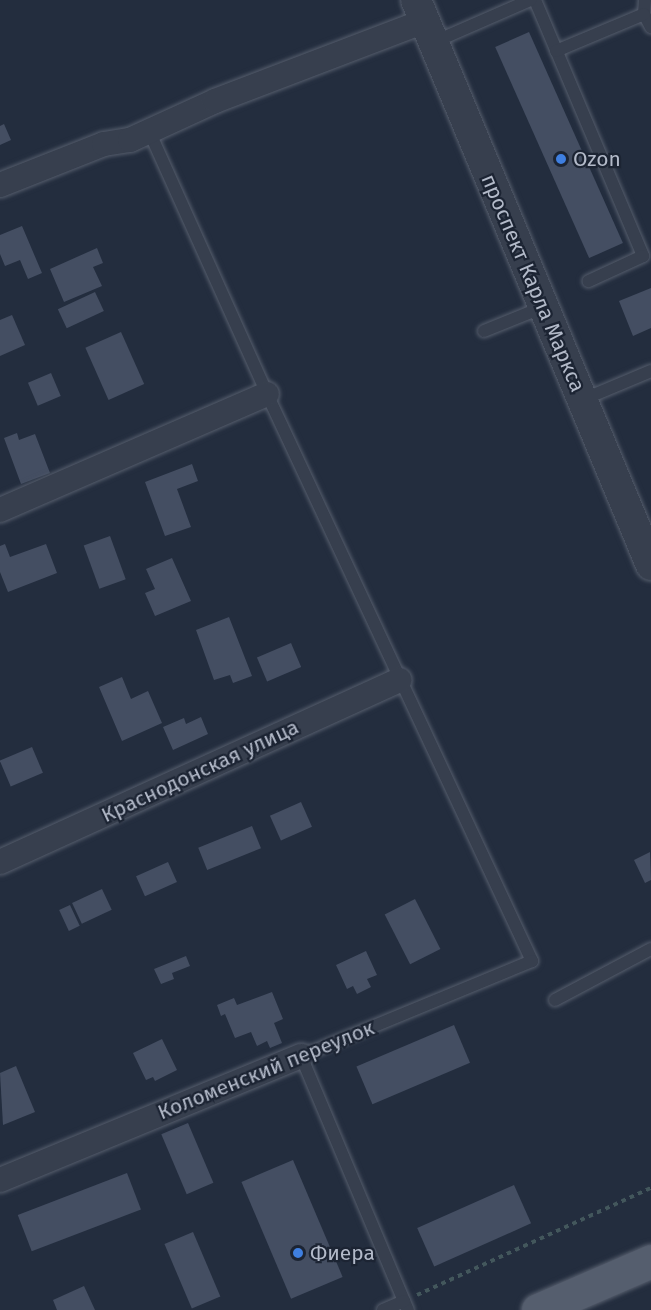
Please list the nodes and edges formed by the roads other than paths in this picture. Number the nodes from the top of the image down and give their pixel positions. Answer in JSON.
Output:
{"nodes":[{"id":1,"x":532,"y":0,"type":"edge"},
{"id":2,"x":645,"y":0,"type":"edge"},
{"id":3,"x":644,"y":15,"type":"junction"},
{"id":4,"x":425,"y":21,"type":"edge"},
{"id":5,"x":651,"y":27,"type":"edge"},
{"id":6,"x":556,"y":51,"type":"junction"},
{"id":7,"x":149,"y":131,"type":"junction"},
{"id":8,"x":0,"y":185,"type":"edge"},
{"id":9,"x":589,"y":281,"type":"dead end"},
{"id":10,"x":542,"y":308,"type":"junction"},
{"id":11,"x":484,"y":331,"type":"dead end"},
{"id":12,"x":651,"y":371,"type":"edge"},
{"id":13,"x":267,"y":394,"type":"junction"},
{"id":14,"x":582,"y":400,"type":"junction"},
{"id":15,"x":0,"y":510,"type":"edge"},
{"id":16,"x":643,"y":523,"type":"edge"},
{"id":17,"x":651,"y":565,"type":"edge"},
{"id":18,"x":399,"y":680,"type":"junction"},
{"id":19,"x":0,"y":862,"type":"edge"},
{"id":20,"x":651,"y":950,"type":"edge"},
{"id":21,"x":555,"y":1000,"type":"dead end"},
{"id":22,"x":301,"y":1056,"type":"junction"},
{"id":23,"x":0,"y":1180,"type":"edge"},
{"id":24,"x":651,"y":1261,"type":"edge"},
{"id":25,"x":406,"y":1306,"type":"edge"},
{"id":26,"x":383,"y":1310,"type":"edge"},
{"id":27,"x":538,"y":1310,"type":"edge"}],
"edges":[{"from":1,"to":4,"type":"lane"},
{"from":1,"to":6,"type":"lane"},
{"from":2,"to":3,"type":"lane"},
{"from":3,"to":5,"type":"lane"},
{"from":3,"to":6,"type":"lane"},
{"from":4,"to":7,"type":"street"},
{"from":4,"to":10,"type":"street","name":"проспект Карла Маркса"},
{"from":6,"to":9,"type":"lane"},
{"from":7,"to":8,"type":"street"},
{"from":7,"to":13,"type":"lane"},
{"from":10,"to":11,"type":"lane"},
{"from":10,"to":14,"type":"street","name":"проспект Карла Маркса"},
{"from":12,"to":14,"type":"lane"},
{"from":13,"to":15,"type":"street"},
{"from":13,"to":18,"type":"lane"},
{"from":14,"to":16,"type":"street","name":"проспект Карла Маркса"},
{"from":16,"to":17,"type":"street","name":"проспект Карла Маркса"},
{"from":18,"to":19,"type":"street","name":"Краснодонская улица"},
{"from":18,"to":22,"type":"lane","name":"Коломенский переулок"},
{"from":20,"to":21,"type":"lane"},
{"from":22,"to":23,"type":"street","name":"Коломенский переулок"},
{"from":22,"to":25,"type":"lane"},
{"from":24,"to":27,"type":"main road"},
{"from":25,"to":26,"type":"lane"}]}
